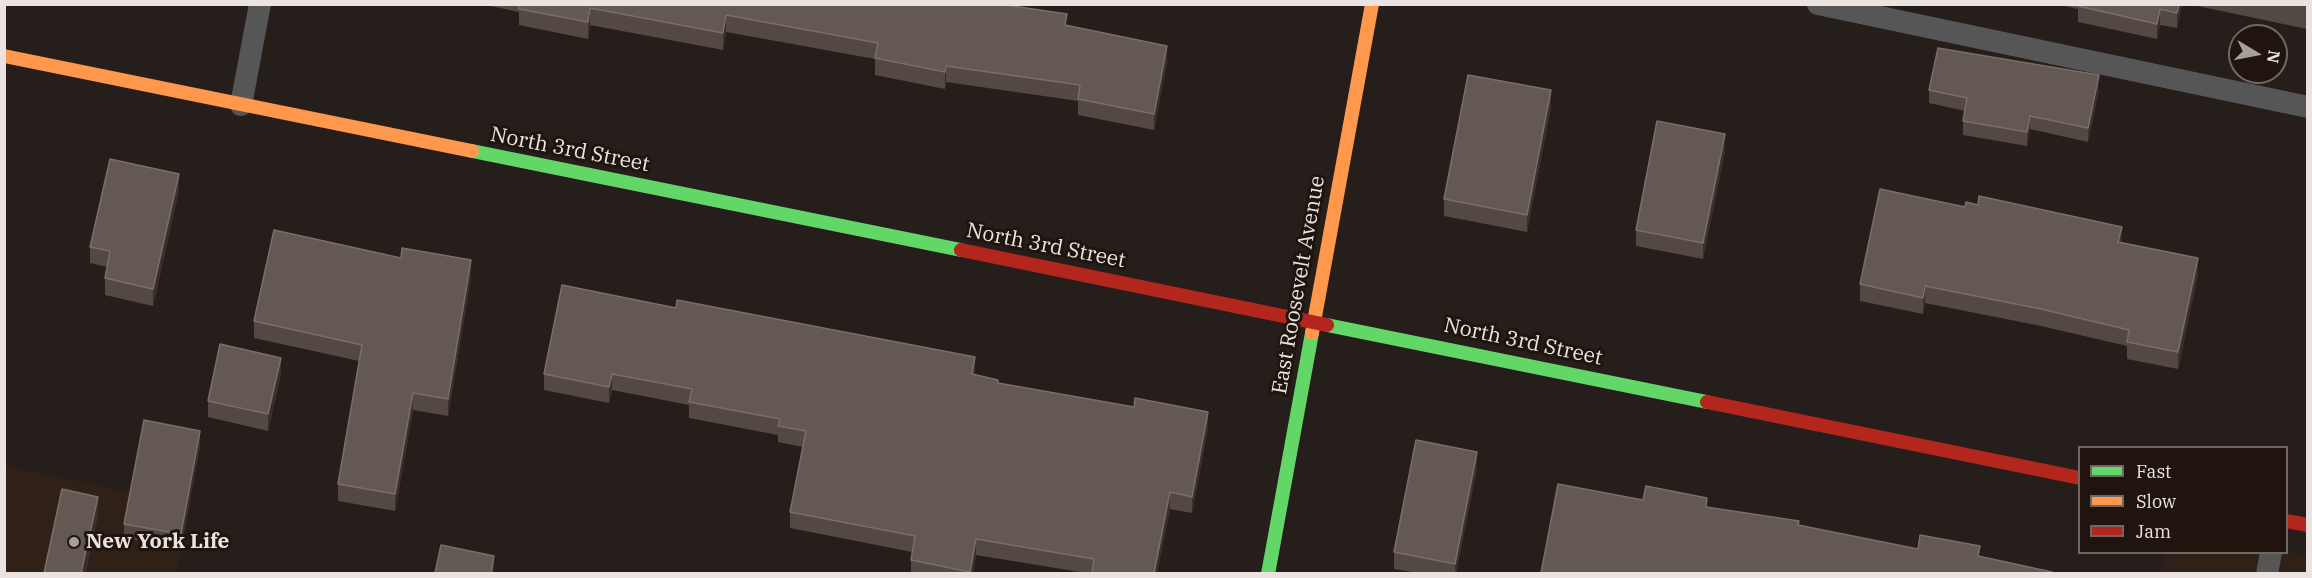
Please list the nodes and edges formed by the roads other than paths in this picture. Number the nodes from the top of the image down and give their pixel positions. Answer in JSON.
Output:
{"nodes":[{"id":1,"x":260,"y":4,"type":"edge"},
{"id":2,"x":1372,"y":4,"type":"edge"},
{"id":3,"x":1818,"y":4,"type":"edge"},
{"id":4,"x":4,"y":56,"type":"edge"},
{"id":5,"x":241,"y":105,"type":"junction"},
{"id":6,"x":2307,"y":107,"type":"edge"},
{"id":7,"x":1315,"y":320,"type":"junction"},
{"id":8,"x":2078,"y":478,"type":"edge"},
{"id":9,"x":2288,"y":521,"type":"edge"},
{"id":10,"x":2307,"y":525,"type":"edge"},
{"id":11,"x":2271,"y":554,"type":"edge"},
{"id":12,"x":1268,"y":573,"type":"edge"},
{"id":13,"x":2267,"y":573,"type":"edge"}],
"edges":[{"from":1,"to":5,"type":"lane"},
{"from":2,"to":7,"type":"main road","name":"East Roosevelt Avenue"},
{"from":3,"to":6,"type":"lane"},
{"from":4,"to":5,"type":"main road","name":"North 3rd Street"},
{"from":5,"to":7,"type":"main road","name":"North 3rd Street"},
{"from":7,"to":8,"type":"main road","name":"North 3rd Street"},
{"from":7,"to":12,"type":"main road","name":"East Roosevelt Avenue"},
{"from":9,"to":10,"type":"main road"},
{"from":11,"to":13,"type":"lane"}]}
